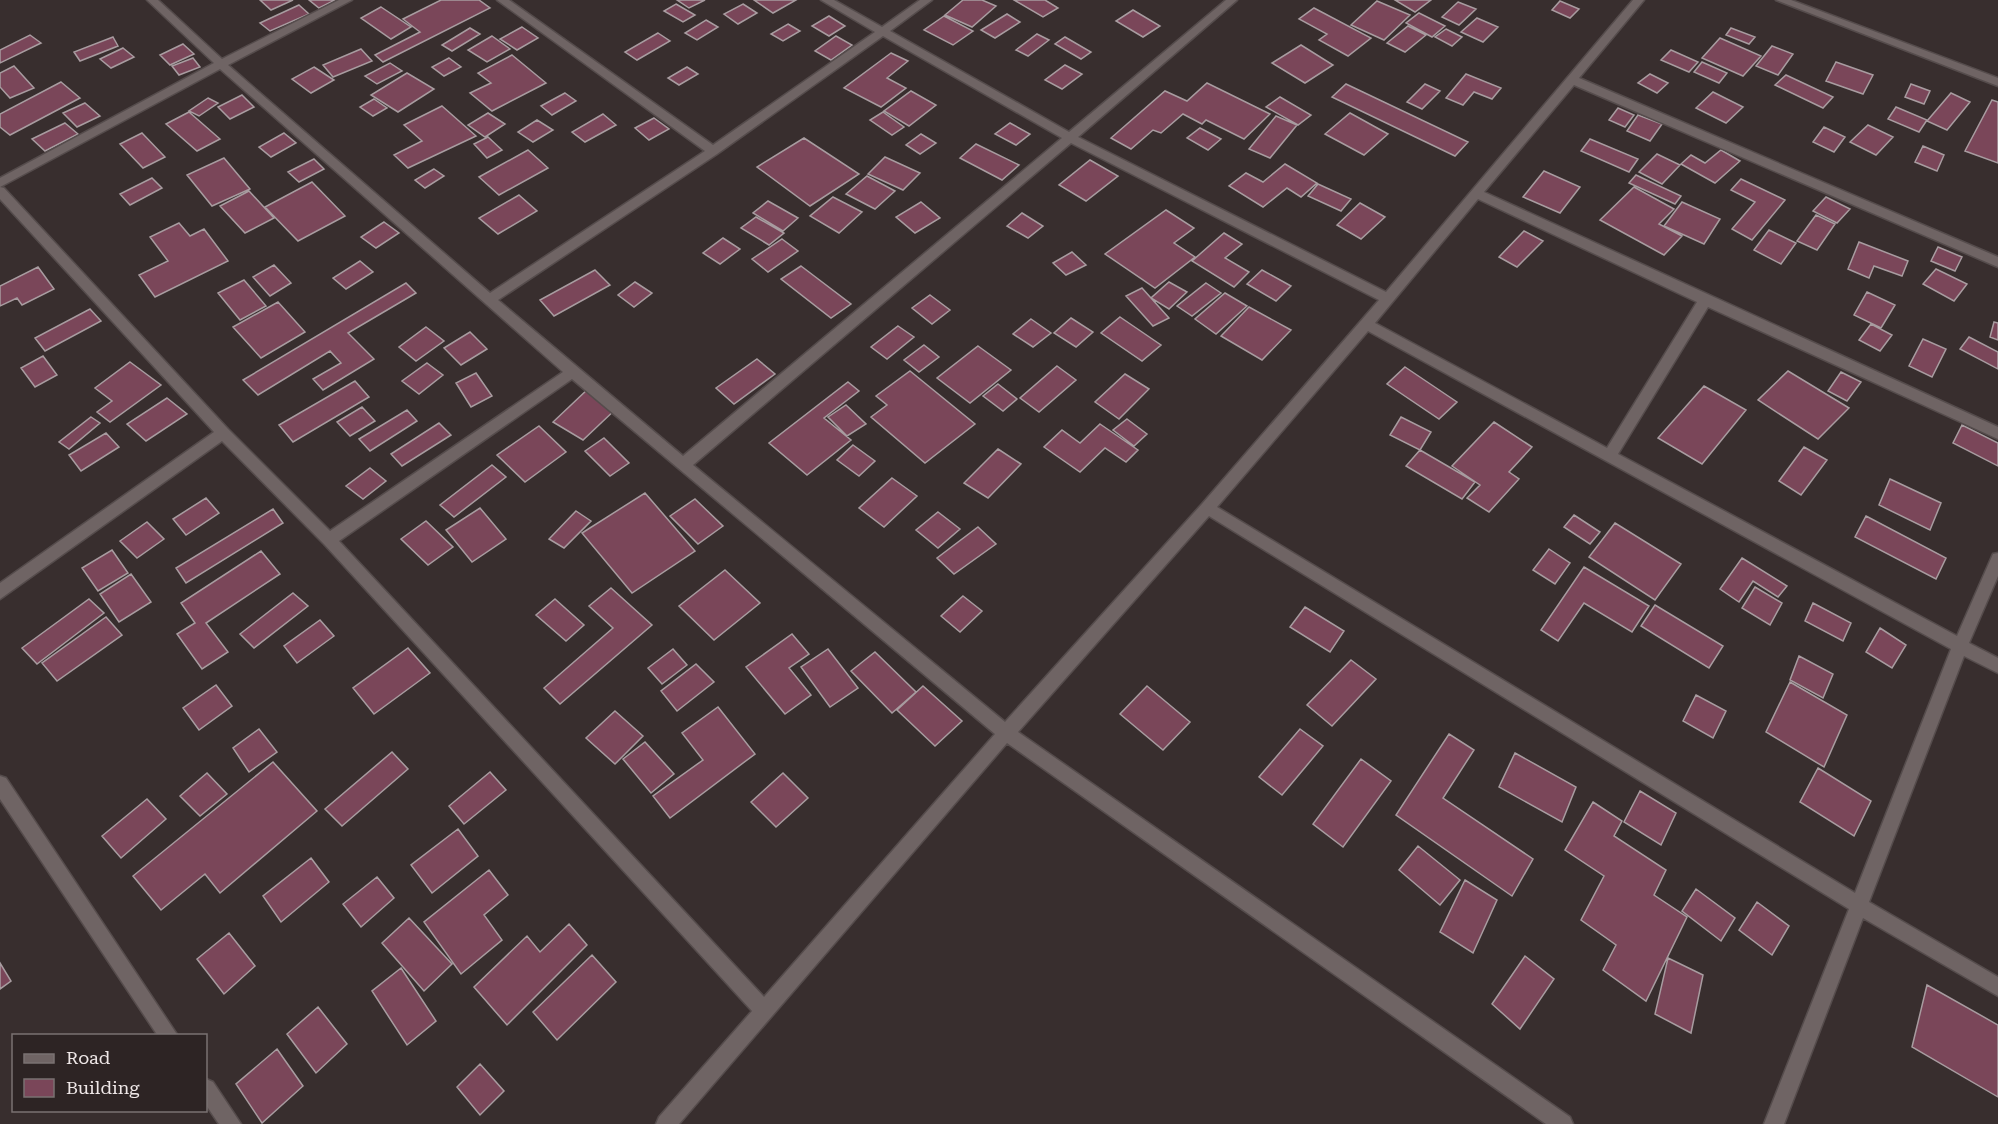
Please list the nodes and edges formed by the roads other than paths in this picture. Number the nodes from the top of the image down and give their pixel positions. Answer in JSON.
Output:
{"nodes":[{"id":1,"x":152,"y":0,"type":"edge"},
{"id":2,"x":347,"y":0,"type":"edge"},
{"id":3,"x":502,"y":0,"type":"edge"},
{"id":4,"x":826,"y":0,"type":"edge"},
{"id":5,"x":927,"y":0,"type":"edge"},
{"id":6,"x":1232,"y":0,"type":"edge"},
{"id":7,"x":1639,"y":0,"type":"edge"},
{"id":8,"x":1781,"y":0,"type":"edge"},
{"id":9,"x":882,"y":31,"type":"junction"},
{"id":10,"x":221,"y":64,"type":"junction"},
{"id":11,"x":1573,"y":80,"type":"junction"},
{"id":12,"x":1998,"y":82,"type":"edge"},
{"id":13,"x":1071,"y":138,"type":"junction"},
{"id":14,"x":713,"y":151,"type":"junction"},
{"id":15,"x":2,"y":194,"type":"edge"},
{"id":16,"x":1477,"y":194,"type":"junction"},
{"id":17,"x":1998,"y":262,"type":"edge"},
{"id":18,"x":1387,"y":298,"type":"junction"},
{"id":19,"x":489,"y":300,"type":"junction"},
{"id":20,"x":1705,"y":300,"type":"junction"},
{"id":21,"x":1366,"y":324,"type":"junction"},
{"id":22,"x":572,"y":372,"type":"junction"},
{"id":23,"x":1998,"y":432,"type":"edge"},
{"id":24,"x":223,"y":433,"type":"junction"},
{"id":25,"x":1609,"y":456,"type":"junction"},
{"id":26,"x":683,"y":465,"type":"junction"},
{"id":27,"x":1207,"y":508,"type":"junction"},
{"id":28,"x":329,"y":540,"type":"junction"},
{"id":29,"x":1998,"y":559,"type":"edge"},
{"id":30,"x":0,"y":592,"type":"edge"},
{"id":31,"x":1960,"y":646,"type":"junction"},
{"id":32,"x":1998,"y":666,"type":"edge"},
{"id":33,"x":1006,"y":733,"type":"junction"},
{"id":34,"x":0,"y":784,"type":"edge"},
{"id":35,"x":1858,"y":905,"type":"junction"},
{"id":36,"x":1998,"y":987,"type":"edge"},
{"id":37,"x":765,"y":1011,"type":"junction"},
{"id":38,"x":168,"y":1034,"type":"edge"},
{"id":39,"x":207,"y":1090,"type":"edge"},
{"id":40,"x":231,"y":1124,"type":"edge"},
{"id":41,"x":666,"y":1124,"type":"edge"},
{"id":42,"x":1563,"y":1124,"type":"edge"},
{"id":43,"x":1774,"y":1124,"type":"edge"}],
"edges":[{"from":1,"to":10,"type":"street"},
{"from":2,"to":10,"type":"street"},
{"from":3,"to":14,"type":"street"},
{"from":4,"to":9,"type":"street"},
{"from":5,"to":9,"type":"street"},
{"from":6,"to":13,"type":"street"},
{"from":7,"to":11,"type":"street"},
{"from":8,"to":12,"type":"street"},
{"from":9,"to":13,"type":"street"},
{"from":9,"to":14,"type":"street"},
{"from":10,"to":15,"type":"street"},
{"from":10,"to":19,"type":"street"},
{"from":11,"to":16,"type":"street"},
{"from":11,"to":17,"type":"street"},
{"from":13,"to":18,"type":"street"},
{"from":13,"to":26,"type":"street"},
{"from":14,"to":19,"type":"street"},
{"from":15,"to":24,"type":"street"},
{"from":16,"to":18,"type":"street"},
{"from":16,"to":20,"type":"street"},
{"from":18,"to":21,"type":"street"},
{"from":19,"to":22,"type":"street"},
{"from":20,"to":23,"type":"street"},
{"from":20,"to":25,"type":"street"},
{"from":21,"to":25,"type":"street"},
{"from":21,"to":27,"type":"street"},
{"from":22,"to":26,"type":"street"},
{"from":22,"to":28,"type":"street"},
{"from":24,"to":28,"type":"street"},
{"from":24,"to":30,"type":"street"},
{"from":25,"to":31,"type":"street"},
{"from":26,"to":33,"type":"street"},
{"from":27,"to":33,"type":"street"},
{"from":27,"to":35,"type":"street"},
{"from":28,"to":37,"type":"street"},
{"from":29,"to":31,"type":"street"},
{"from":31,"to":32,"type":"street"},
{"from":31,"to":35,"type":"street"},
{"from":33,"to":37,"type":"street"},
{"from":33,"to":42,"type":"street"},
{"from":34,"to":38,"type":"street"},
{"from":35,"to":36,"type":"street"},
{"from":35,"to":43,"type":"street"},
{"from":37,"to":41,"type":"street"},
{"from":39,"to":40,"type":"street"}]}
